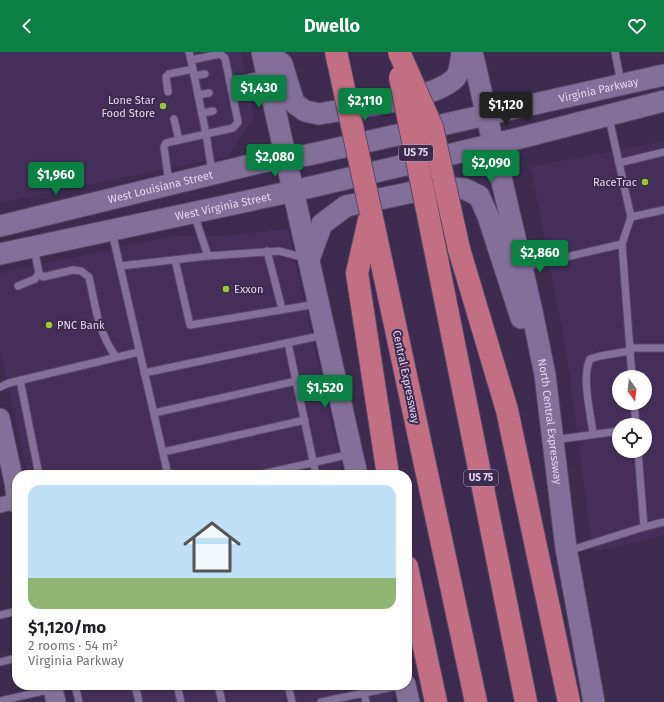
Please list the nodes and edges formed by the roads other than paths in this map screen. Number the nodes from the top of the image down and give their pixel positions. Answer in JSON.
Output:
{"nodes":[{"id":1,"x":262,"y":52,"type":"edge"},
{"id":2,"x":267,"y":52,"type":"edge"},
{"id":3,"x":336,"y":52,"type":"edge"},
{"id":4,"x":395,"y":52,"type":"edge"},
{"id":5,"x":399,"y":52,"type":"edge"},
{"id":6,"x":462,"y":52,"type":"edge"},
{"id":7,"x":472,"y":52,"type":"edge"},
{"id":8,"x":615,"y":52,"type":"edge"},
{"id":9,"x":190,"y":56,"type":"edge"},
{"id":10,"x":193,"y":69,"type":"junction"},
{"id":11,"x":228,"y":70,"type":"junction"},
{"id":12,"x":220,"y":72,"type":"dead end"},
{"id":13,"x":205,"y":74,"type":"dead end"},
{"id":14,"x":268,"y":74,"type":"junction"},
{"id":15,"x":664,"y":75,"type":"edge"},
{"id":16,"x":194,"y":76,"type":"junction"},
{"id":17,"x":622,"y":84,"type":"junction"},
{"id":18,"x":229,"y":87,"type":"junction"},
{"id":19,"x":168,"y":92,"type":"dead end"},
{"id":20,"x":209,"y":93,"type":"dead end"},
{"id":21,"x":198,"y":95,"type":"junction"},
{"id":22,"x":664,"y":101,"type":"edge"},
{"id":23,"x":213,"y":111,"type":"dead end"},
{"id":24,"x":202,"y":113,"type":"junction"},
{"id":25,"x":486,"y":115,"type":"junction"},
{"id":26,"x":608,"y":115,"type":"junction"},
{"id":27,"x":174,"y":119,"type":"dead end"},
{"id":28,"x":206,"y":134,"type":"junction"},
{"id":29,"x":178,"y":140,"type":"junction"},
{"id":30,"x":493,"y":144,"type":"junction"},
{"id":31,"x":664,"y":152,"type":"edge"},
{"id":32,"x":287,"y":158,"type":"junction"},
{"id":33,"x":619,"y":163,"type":"junction"},
{"id":34,"x":212,"y":174,"type":"junction"},
{"id":35,"x":169,"y":185,"type":"junction"},
{"id":36,"x":294,"y":191,"type":"junction"},
{"id":37,"x":664,"y":210,"type":"edge"},
{"id":38,"x":194,"y":213,"type":"junction"},
{"id":39,"x":371,"y":213,"type":"junction"},
{"id":40,"x":631,"y":217,"type":"junction"},
{"id":41,"x":0,"y":226,"type":"edge"},
{"id":42,"x":112,"y":231,"type":"junction"},
{"id":43,"x":622,"y":244,"type":"junction"},
{"id":44,"x":34,"y":247,"type":"junction"},
{"id":45,"x":267,"y":252,"type":"junction"},
{"id":46,"x":0,"y":254,"type":"edge"},
{"id":47,"x":208,"y":256,"type":"junction"},
{"id":48,"x":309,"y":259,"type":"junction"},
{"id":49,"x":175,"y":260,"type":"junction"},
{"id":50,"x":120,"y":266,"type":"junction"},
{"id":51,"x":522,"y":267,"type":"junction"},
{"id":52,"x":39,"y":273,"type":"junction"},
{"id":53,"x":18,"y":286,"type":"dead end"},
{"id":54,"x":319,"y":303,"type":"junction"},
{"id":55,"x":282,"y":310,"type":"junction"},
{"id":56,"x":325,"y":335,"type":"junction"},
{"id":57,"x":288,"y":343,"type":"junction"},
{"id":58,"x":664,"y":348,"type":"edge"},
{"id":59,"x":630,"y":349,"type":"junction"},
{"id":60,"x":139,"y":352,"type":"junction"},
{"id":61,"x":116,"y":358,"type":"junction"},
{"id":62,"x":632,"y":370,"type":"edge"},
{"id":63,"x":144,"y":373,"type":"junction"},
{"id":64,"x":20,"y":380,"type":"junction"},
{"id":65,"x":296,"y":381,"type":"junction"},
{"id":66,"x":0,"y":387,"type":"edge"},
{"id":67,"x":551,"y":412,"type":"junction"},
{"id":68,"x":154,"y":413,"type":"junction"},
{"id":69,"x":0,"y":418,"type":"edge"},
{"id":70,"x":304,"y":420,"type":"junction"},
{"id":71,"x":612,"y":432,"type":"edge"},
{"id":72,"x":593,"y":434,"type":"junction"},
{"id":73,"x":2,"y":439,"type":"edge"},
{"id":74,"x":554,"y":440,"type":"junction"},
{"id":75,"x":163,"y":452,"type":"junction"},
{"id":76,"x":352,"y":454,"type":"junction"},
{"id":77,"x":639,"y":458,"type":"edge"},
{"id":78,"x":314,"y":462,"type":"junction"},
{"id":79,"x":38,"y":470,"type":"edge"},
{"id":80,"x":167,"y":470,"type":"edge"},
{"id":81,"x":280,"y":470,"type":"edge"},
{"id":82,"x":315,"y":470,"type":"edge"},
{"id":83,"x":356,"y":470,"type":"edge"},
{"id":84,"x":387,"y":470,"type":"edge"},
{"id":85,"x":12,"y":480,"type":"edge"},
{"id":86,"x":12,"y":502,"type":"edge"},
{"id":87,"x":0,"y":505,"type":"edge"},
{"id":88,"x":664,"y":522,"type":"edge"},
{"id":89,"x":644,"y":527,"type":"junction"},
{"id":90,"x":567,"y":552,"type":"junction"},
{"id":91,"x":412,"y":590,"type":"edge"},
{"id":92,"x":12,"y":612,"type":"edge"},
{"id":93,"x":0,"y":615,"type":"edge"},
{"id":94,"x":12,"y":659,"type":"edge"},
{"id":95,"x":0,"y":662,"type":"edge"},
{"id":96,"x":58,"y":690,"type":"edge"},
{"id":97,"x":76,"y":690,"type":"edge"},
{"id":98,"x":137,"y":690,"type":"edge"},
{"id":99,"x":178,"y":690,"type":"edge"},
{"id":100,"x":219,"y":690,"type":"edge"},
{"id":101,"x":289,"y":690,"type":"edge"},
{"id":102,"x":379,"y":690,"type":"edge"},
{"id":103,"x":405,"y":690,"type":"edge"},
{"id":104,"x":364,"y":693,"type":"junction"},
{"id":105,"x":0,"y":701,"type":"edge"},
{"id":106,"x":79,"y":702,"type":"edge"},
{"id":107,"x":140,"y":702,"type":"edge"},
{"id":108,"x":181,"y":702,"type":"edge"},
{"id":109,"x":222,"y":702,"type":"edge"},
{"id":110,"x":292,"y":702,"type":"edge"},
{"id":111,"x":321,"y":702,"type":"edge"},
{"id":112,"x":366,"y":702,"type":"edge"},
{"id":113,"x":409,"y":702,"type":"edge"},
{"id":114,"x":436,"y":702,"type":"edge"},
{"id":115,"x":476,"y":702,"type":"edge"},
{"id":116,"x":526,"y":702,"type":"edge"},
{"id":117,"x":569,"y":702,"type":"edge"},
{"id":118,"x":594,"y":702,"type":"edge"}],
"edges":[{"from":1,"to":14,"type":"main road"},
{"from":2,"to":6,"type":"main road"},
{"from":3,"to":39,"type":"highway","name":"Central Expressway","bridge":true},
{"from":4,"to":116,"type":"highway","number":"US 75","bridge":true},
{"from":5,"to":117,"type":"highway","bridge":true},
{"from":7,"to":25,"type":"main road","name":"North Central Expressway"},
{"from":8,"to":17,"type":"lane"},
{"from":9,"to":10,"type":"lane"},
{"from":9,"to":11,"type":"lane"},
{"from":10,"to":16,"type":"lane"},
{"from":10,"to":19,"type":"lane"},
{"from":11,"to":12,"type":"lane"},
{"from":11,"to":18,"type":"lane"},
{"from":13,"to":16,"type":"lane"},
{"from":14,"to":18,"type":"lane"},
{"from":14,"to":32,"type":"main road"},
{"from":15,"to":17,"type":"main road","name":"Virginia Parkway"},
{"from":16,"to":21,"type":"lane"},
{"from":17,"to":25,"type":"main road","name":"Virginia Parkway"},
{"from":18,"to":28,"type":"lane"},
{"from":20,"to":21,"type":"lane"},
{"from":21,"to":24,"type":"lane"},
{"from":22,"to":26,"type":"main road"},
{"from":23,"to":24,"type":"lane"},
{"from":24,"to":28,"type":"lane"},
{"from":25,"to":30,"type":"main road","name":"North Central Expressway"},
{"from":25,"to":32,"type":"main road","name":"West Louisiana Street"},
{"from":26,"to":30,"type":"main road"},
{"from":26,"to":33,"type":"lane"},
{"from":27,"to":29,"type":"lane"},
{"from":28,"to":29,"type":"lane"},
{"from":28,"to":34,"type":"lane"},
{"from":29,"to":35,"type":"lane"},
{"from":30,"to":36,"type":"main road","name":"West Virginia Street"},
{"from":30,"to":51,"type":"main road","name":"North Central Expressway"},
{"from":31,"to":33,"type":"lane"},
{"from":32,"to":34,"type":"main road","name":"West Louisiana Street"},
{"from":32,"to":36,"type":"main road"},
{"from":33,"to":40,"type":"lane"},
{"from":34,"to":35,"type":"main road","name":"West Louisiana Street"},
{"from":35,"to":41,"type":"main road","name":"West Louisiana Street"},
{"from":36,"to":38,"type":"main road","name":"West Virginia Street"},
{"from":36,"to":48,"type":"main road"},
{"from":37,"to":40,"type":"lane"},
{"from":38,"to":42,"type":"main road","name":"West Virginia Street"},
{"from":38,"to":47,"type":"lane"},
{"from":39,"to":84,"type":"highway"},
{"from":39,"to":115,"type":"highway","name":"Central Expressway"},
{"from":40,"to":43,"type":"lane"},
{"from":42,"to":44,"type":"main road","name":"West Virginia Street"},
{"from":42,"to":50,"type":"lane"},
{"from":43,"to":51,"type":"lane"},
{"from":43,"to":59,"type":"lane"},
{"from":44,"to":46,"type":"main road","name":"West Virginia Street"},
{"from":44,"to":52,"type":"lane"},
{"from":45,"to":47,"type":"lane"},
{"from":45,"to":48,"type":"lane"},
{"from":45,"to":55,"type":"lane"},
{"from":47,"to":49,"type":"lane"},
{"from":48,"to":54,"type":"main road"},
{"from":48,"to":67,"type":"main road"},
{"from":49,"to":50,"type":"lane"},
{"from":49,"to":55,"type":"lane"},
{"from":50,"to":60,"type":"lane"},
{"from":51,"to":67,"type":"main road","name":"North Central Expressway"},
{"from":52,"to":53,"type":"lane"},
{"from":52,"to":61,"type":"lane"},
{"from":54,"to":55,"type":"lane"},
{"from":54,"to":56,"type":"main road"},
{"from":56,"to":57,"type":"lane"},
{"from":56,"to":76,"type":"main road"},
{"from":57,"to":63,"type":"lane"},
{"from":57,"to":65,"type":"lane"},
{"from":58,"to":59,"type":"lane"},
{"from":59,"to":62,"type":"lane"},
{"from":59,"to":72,"type":"lane"},
{"from":60,"to":61,"type":"lane"},
{"from":60,"to":63,"type":"lane"},
{"from":61,"to":64,"type":"lane"},
{"from":63,"to":68,"type":"lane"},
{"from":64,"to":66,"type":"lane"},
{"from":64,"to":79,"type":"lane"},
{"from":65,"to":68,"type":"lane"},
{"from":65,"to":70,"type":"lane"},
{"from":67,"to":74,"type":"main road","name":"North Central Expressway"},
{"from":68,"to":75,"type":"lane"},
{"from":69,"to":73,"type":"street"},
{"from":70,"to":75,"type":"lane"},
{"from":70,"to":78,"type":"lane"},
{"from":71,"to":72,"type":"lane"},
{"from":72,"to":74,"type":"lane"},
{"from":73,"to":85,"type":"street"},
{"from":74,"to":90,"type":"main road","name":"North Central Expressway"},
{"from":75,"to":80,"type":"lane"},
{"from":76,"to":78,"type":"lane"},
{"from":76,"to":83,"type":"main road"},
{"from":77,"to":89,"type":"lane"},
{"from":78,"to":81,"type":"lane"},
{"from":78,"to":82,"type":"lane"},
{"from":86,"to":87,"type":"street"},
{"from":88,"to":89,"type":"lane"},
{"from":89,"to":90,"type":"lane"},
{"from":90,"to":118,"type":"main road","name":"North Central Expressway"},
{"from":91,"to":114,"type":"highway"},
{"from":92,"to":93,"type":"lane"},
{"from":94,"to":95,"type":"lane"},
{"from":96,"to":105,"type":"lane"},
{"from":97,"to":106,"type":"lane"},
{"from":98,"to":107,"type":"lane"},
{"from":99,"to":108,"type":"lane"},
{"from":100,"to":109,"type":"lane"},
{"from":101,"to":110,"type":"lane"},
{"from":102,"to":104,"type":"lane"},
{"from":103,"to":113,"type":"main road"},
{"from":104,"to":111,"type":"lane"},
{"from":104,"to":112,"type":"lane"}]}
